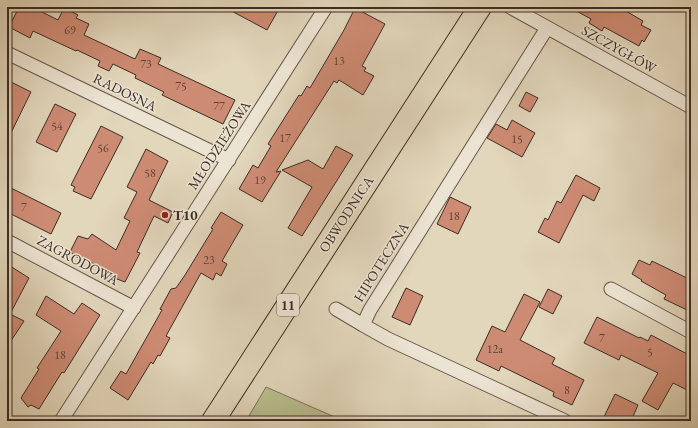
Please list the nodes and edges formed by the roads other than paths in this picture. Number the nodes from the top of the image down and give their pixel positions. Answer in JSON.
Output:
{"nodes":[{"id":1,"x":326,"y":7,"type":"edge"},
{"id":2,"x":480,"y":7,"type":"edge"},
{"id":3,"x":510,"y":7,"type":"edge"},
{"id":4,"x":547,"y":28,"type":"junction"},
{"id":5,"x":7,"y":53,"type":"edge"},
{"id":6,"x":691,"y":107,"type":"edge"},
{"id":7,"x":229,"y":160,"type":"junction"},
{"id":8,"x":7,"y":241,"type":"edge"},
{"id":9,"x":611,"y":289,"type":"dead end"},
{"id":10,"x":134,"y":308,"type":"junction"},
{"id":11,"x":336,"y":309,"type":"dead end"},
{"id":12,"x":363,"y":325,"type":"junction"},
{"id":13,"x":691,"y":332,"type":"edge"},
{"id":14,"x":61,"y":421,"type":"edge"},
{"id":15,"x":213,"y":421,"type":"edge"},
{"id":16,"x":565,"y":421,"type":"edge"}],
"edges":[{"from":1,"to":7,"type":"street","name":"MŁODZIEŻOWA"},
{"from":2,"to":15,"type":"highway","name":"OBWODNICA","number":"11"},
{"from":3,"to":4,"type":"street","name":"SZCZYGŁÓW"},
{"from":4,"to":6,"type":"street","name":"SZCZYGŁÓW"},
{"from":4,"to":12,"type":"street","name":"HIPOTECZNA"},
{"from":5,"to":7,"type":"street","name":"RADOSNA"},
{"from":7,"to":10,"type":"street","name":"MŁODZIEŻOWA"},
{"from":8,"to":10,"type":"street","name":"ZAGRODOWA"},
{"from":9,"to":13,"type":"street"},
{"from":10,"to":14,"type":"street","name":"MŁODZIEŻOWA"},
{"from":11,"to":12,"type":"street"},
{"from":12,"to":16,"type":"street","name":"HIPOTECZNA"}]}
